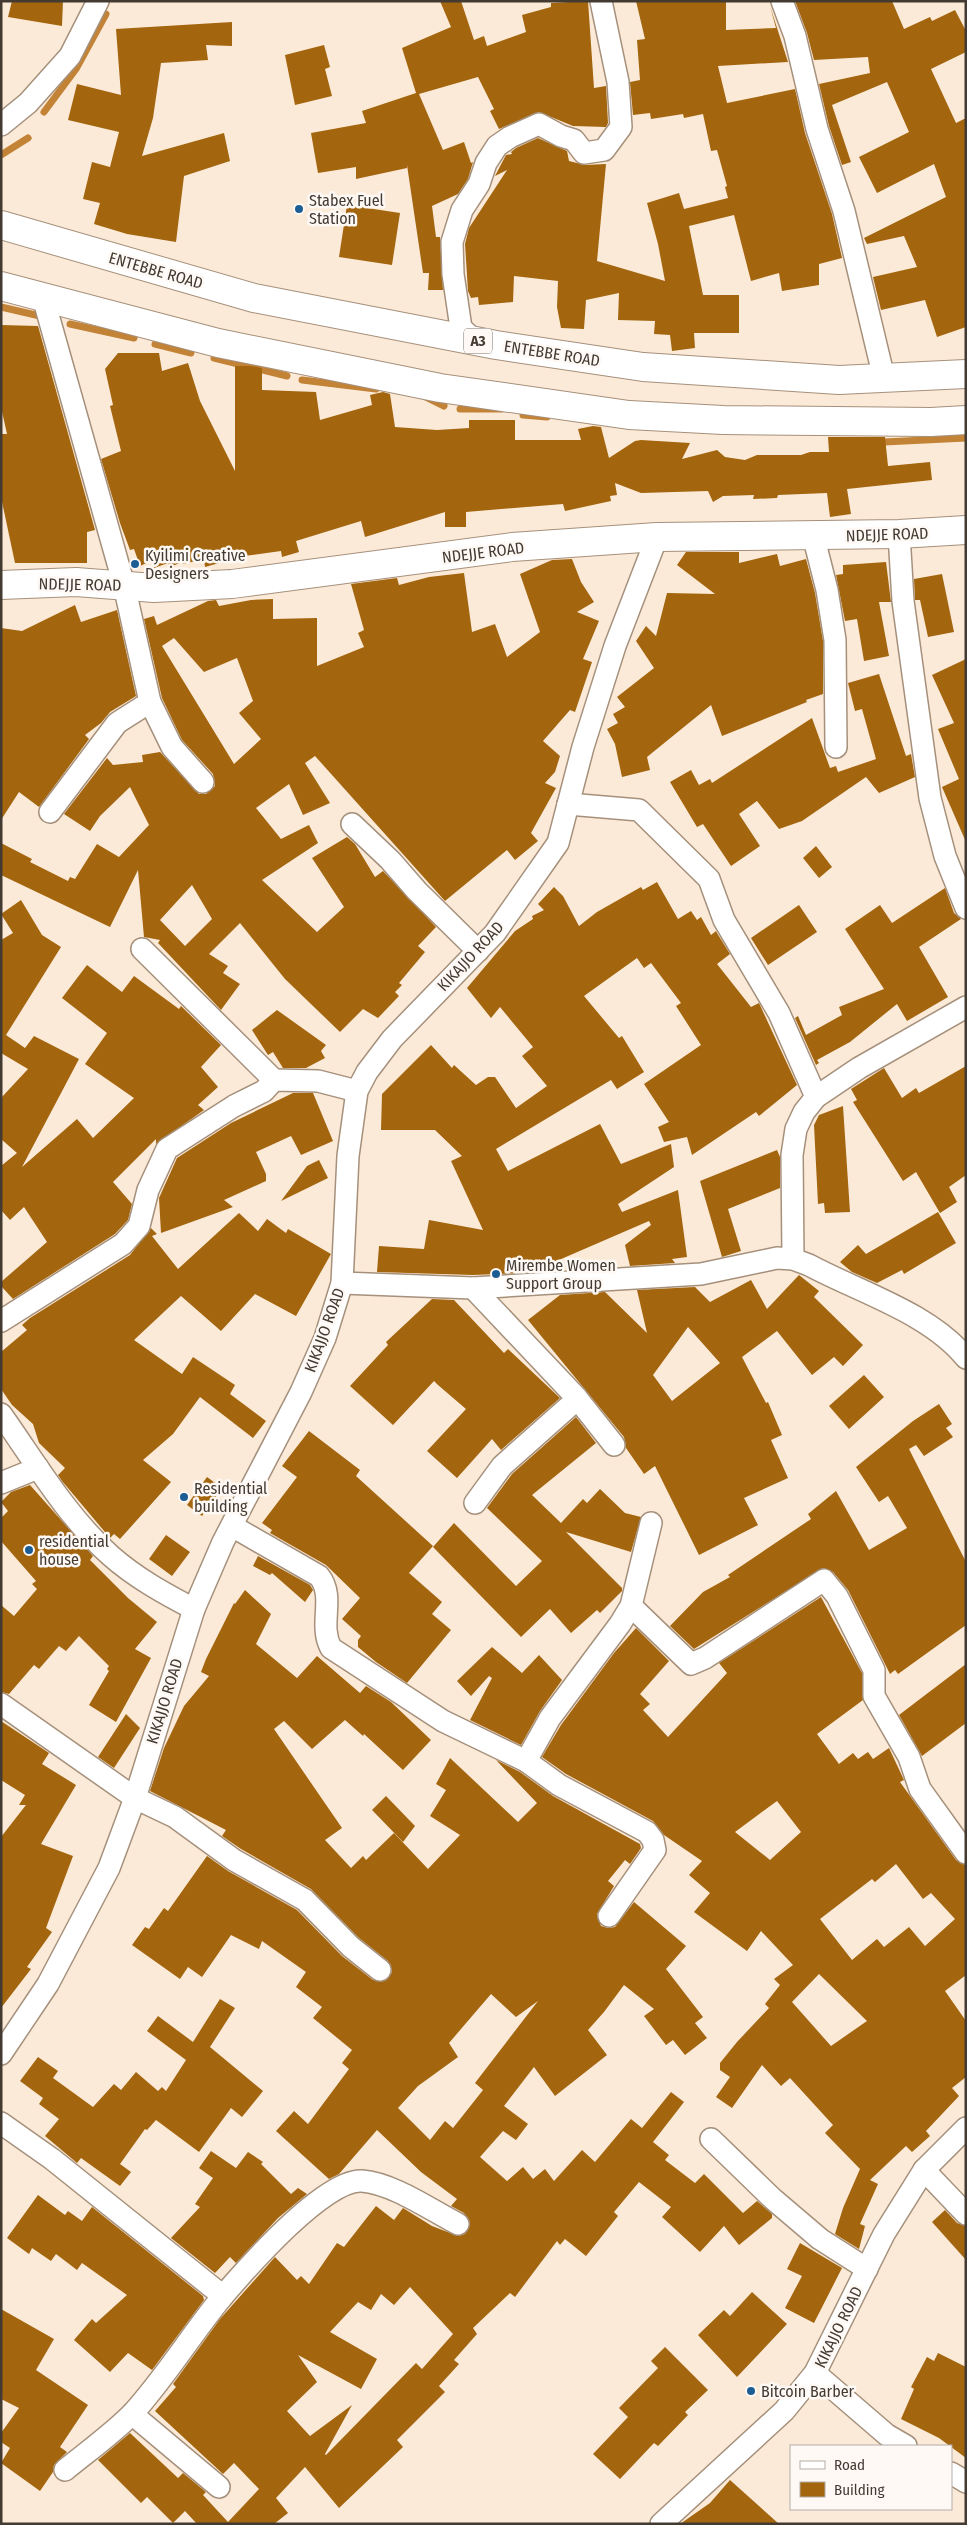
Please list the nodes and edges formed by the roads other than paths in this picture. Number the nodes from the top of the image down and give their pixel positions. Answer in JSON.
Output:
{"nodes":[{"id":1,"x":98,"y":1,"type":"edge"},
{"id":2,"x":601,"y":1,"type":"edge"},
{"id":3,"x":782,"y":1,"type":"edge"},
{"id":4,"x":1,"y":125,"type":"edge"},
{"id":5,"x":1,"y":225,"type":"edge"},
{"id":6,"x":1,"y":286,"type":"edge"},
{"id":7,"x":43,"y":297,"type":"junction"},
{"id":8,"x":474,"y":340,"type":"junction"},
{"id":9,"x":966,"y":374,"type":"edge"},
{"id":10,"x":884,"y":378,"type":"junction"},
{"id":11,"x":966,"y":420,"type":"edge"},
{"id":12,"x":966,"y":530,"type":"edge"},
{"id":13,"x":899,"y":534,"type":"junction"},
{"id":14,"x":813,"y":535,"type":"junction"},
{"id":15,"x":657,"y":538,"type":"junction"},
{"id":16,"x":124,"y":585,"type":"junction"},
{"id":17,"x":1,"y":586,"type":"edge"},
{"id":18,"x":150,"y":702,"type":"junction"},
{"id":19,"x":836,"y":747,"type":"dead end"},
{"id":20,"x":203,"y":782,"type":"dead end"},
{"id":21,"x":568,"y":804,"type":"junction"},
{"id":22,"x":50,"y":812,"type":"dead end"},
{"id":23,"x":352,"y":824,"type":"dead end"},
{"id":24,"x":966,"y":908,"type":"edge"},
{"id":25,"x":142,"y":949,"type":"dead end"},
{"id":26,"x":478,"y":951,"type":"junction"},
{"id":27,"x":966,"y":1007,"type":"edge"},
{"id":28,"x":274,"y":1080,"type":"junction"},
{"id":29,"x":357,"y":1092,"type":"junction"},
{"id":30,"x":816,"y":1097,"type":"junction"},
{"id":31,"x":792,"y":1259,"type":"junction"},
{"id":32,"x":342,"y":1283,"type":"junction"},
{"id":33,"x":473,"y":1288,"type":"junction"},
{"id":34,"x":1,"y":1321,"type":"edge"},
{"id":35,"x":966,"y":1358,"type":"edge"},
{"id":36,"x":576,"y":1397,"type":"junction"},
{"id":37,"x":1,"y":1414,"type":"edge"},
{"id":38,"x":614,"y":1445,"type":"dead end"},
{"id":39,"x":38,"y":1468,"type":"junction"},
{"id":40,"x":1,"y":1483,"type":"edge"},
{"id":41,"x":475,"y":1503,"type":"dead end"},
{"id":42,"x":651,"y":1523,"type":"dead end"},
{"id":43,"x":232,"y":1526,"type":"junction"},
{"id":44,"x":631,"y":1606,"type":"junction"},
{"id":45,"x":194,"y":1609,"type":"junction"},
{"id":46,"x":1,"y":1704,"type":"edge"},
{"id":47,"x":526,"y":1761,"type":"junction"},
{"id":48,"x":135,"y":1798,"type":"junction"},
{"id":49,"x":966,"y":1853,"type":"edge"},
{"id":50,"x":609,"y":1916,"type":"dead end"},
{"id":51,"x":380,"y":1970,"type":"dead end"},
{"id":52,"x":8,"y":2030,"type":"edge"},
{"id":53,"x":1,"y":2054,"type":"edge"},
{"id":54,"x":1,"y":2124,"type":"edge"},
{"id":55,"x":966,"y":2128,"type":"edge"},
{"id":56,"x":711,"y":2139,"type":"dead end"},
{"id":57,"x":924,"y":2170,"type":"junction"},
{"id":58,"x":966,"y":2214,"type":"edge"},
{"id":59,"x":458,"y":2224,"type":"dead end"},
{"id":60,"x":867,"y":2269,"type":"junction"},
{"id":61,"x":223,"y":2296,"type":"junction"},
{"id":62,"x":815,"y":2373,"type":"junction"},
{"id":63,"x":132,"y":2414,"type":"junction"},
{"id":64,"x":904,"y":2445,"type":"edge"},
{"id":65,"x":65,"y":2470,"type":"dead end"},
{"id":66,"x":952,"y":2474,"type":"edge"},
{"id":67,"x":966,"y":2482,"type":"edge"},
{"id":68,"x":219,"y":2487,"type":"dead end"},
{"id":69,"x":660,"y":2524,"type":"edge"}],
"edges":[{"from":1,"to":4,"type":"street"},
{"from":2,"to":8,"type":"street"},
{"from":3,"to":10,"type":"street"},
{"from":5,"to":8,"type":"main road","name":"ENTEBBE ROAD","number":"A3"},
{"from":6,"to":7,"type":"main road"},
{"from":7,"to":11,"type":"main road"},
{"from":7,"to":16,"type":"street"},
{"from":8,"to":10,"type":"main road","name":"ENTEBBE ROAD","number":"A3"},
{"from":9,"to":10,"type":"main road","name":"ENTEBBE ROAD","number":"A3"},
{"from":12,"to":13,"type":"main road","name":"NDEJJE ROAD"},
{"from":13,"to":14,"type":"main road","name":"NDEJJE ROAD"},
{"from":13,"to":24,"type":"street"},
{"from":14,"to":15,"type":"main road","name":"NDEJJE ROAD"},
{"from":14,"to":19,"type":"street"},
{"from":15,"to":16,"type":"main road","name":"NDEJJE ROAD"},
{"from":15,"to":21,"type":"street","name":"KIKAJJO ROAD"},
{"from":16,"to":17,"type":"main road","name":"NDEJJE ROAD"},
{"from":16,"to":18,"type":"street"},
{"from":18,"to":20,"type":"street"},
{"from":18,"to":22,"type":"street"},
{"from":21,"to":26,"type":"street","name":"KIKAJJO ROAD"},
{"from":21,"to":30,"type":"street"},
{"from":23,"to":26,"type":"street"},
{"from":25,"to":28,"type":"street"},
{"from":26,"to":29,"type":"street","name":"KIKAJJO ROAD"},
{"from":27,"to":30,"type":"street"},
{"from":28,"to":29,"type":"street"},
{"from":28,"to":34,"type":"street"},
{"from":29,"to":32,"type":"street","name":"KIKAJJO ROAD"},
{"from":30,"to":31,"type":"street"},
{"from":31,"to":33,"type":"street"},
{"from":31,"to":35,"type":"street"},
{"from":32,"to":33,"type":"street"},
{"from":32,"to":43,"type":"street","name":"KIKAJJO ROAD"},
{"from":33,"to":36,"type":"street"},
{"from":36,"to":38,"type":"street"},
{"from":36,"to":41,"type":"street"},
{"from":37,"to":39,"type":"street"},
{"from":39,"to":40,"type":"street"},
{"from":39,"to":45,"type":"street"},
{"from":42,"to":44,"type":"street"},
{"from":43,"to":45,"type":"street","name":"KIKAJJO ROAD"},
{"from":43,"to":47,"type":"street"},
{"from":44,"to":47,"type":"street"},
{"from":44,"to":49,"type":"street"},
{"from":45,"to":48,"type":"street","name":"KIKAJJO ROAD"},
{"from":46,"to":48,"type":"street"},
{"from":47,"to":50,"type":"street"},
{"from":48,"to":51,"type":"street"},
{"from":48,"to":52,"type":"street","name":"KIKAJJO ROAD"},
{"from":52,"to":53,"type":"street","name":"KIKAJJO ROAD"},
{"from":54,"to":61,"type":"street"},
{"from":55,"to":57,"type":"street","name":"KIKAJJO ROAD"},
{"from":56,"to":60,"type":"street"},
{"from":57,"to":58,"type":"street"},
{"from":57,"to":60,"type":"street","name":"KIKAJJO ROAD"},
{"from":59,"to":61,"type":"street"},
{"from":60,"to":62,"type":"street","name":"KIKAJJO ROAD"},
{"from":61,"to":63,"type":"street"},
{"from":62,"to":64,"type":"street"},
{"from":62,"to":69,"type":"street","name":"KIKAJJO ROAD"},
{"from":63,"to":65,"type":"street"},
{"from":63,"to":68,"type":"street"},
{"from":66,"to":67,"type":"street"}]}
